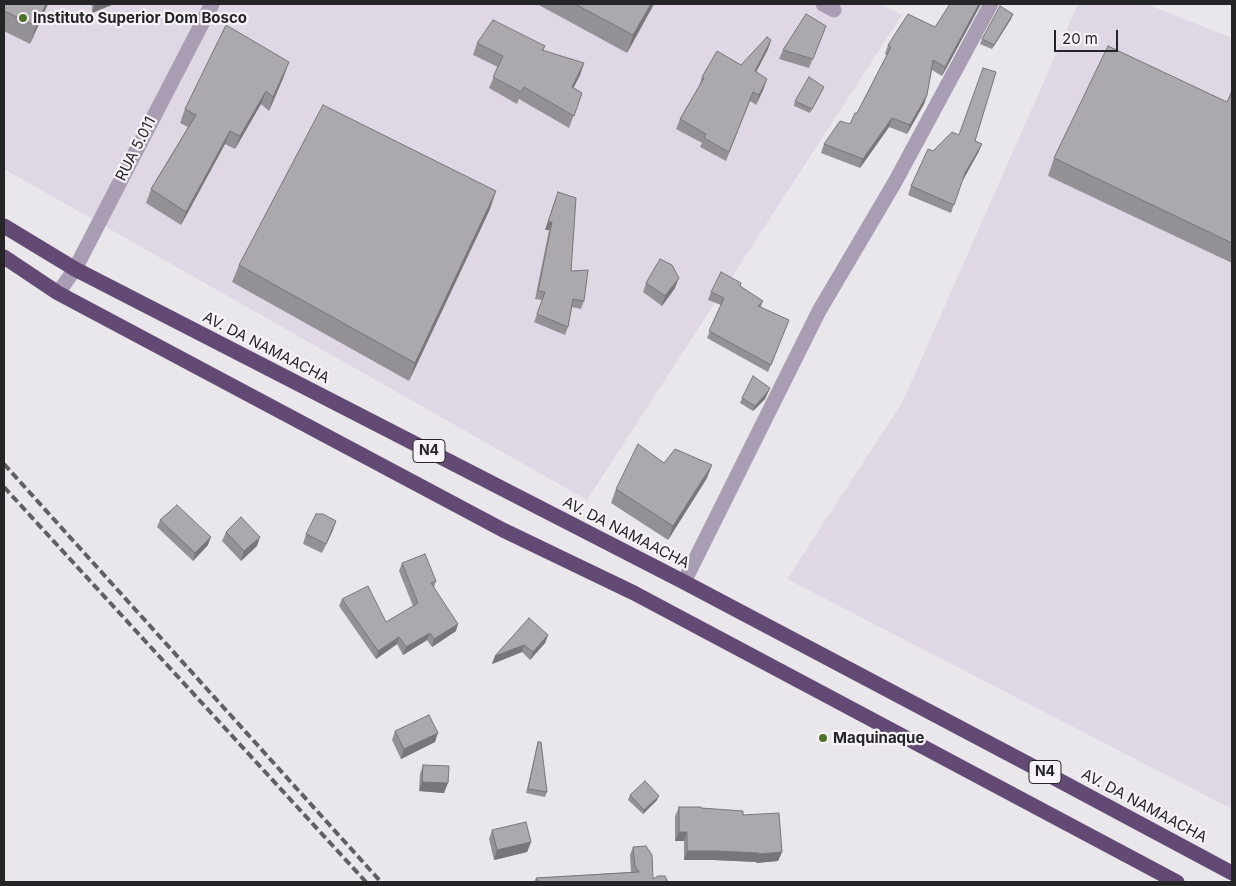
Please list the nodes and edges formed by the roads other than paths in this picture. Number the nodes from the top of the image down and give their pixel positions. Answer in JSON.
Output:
{"nodes":[{"id":1,"x":212,"y":4,"type":"edge"},
{"id":2,"x":991,"y":4,"type":"edge"},
{"id":3,"x":4,"y":226,"type":"edge"},
{"id":4,"x":4,"y":257,"type":"edge"},
{"id":5,"x":74,"y":269,"type":"junction"},
{"id":6,"x":58,"y":293,"type":"junction"},
{"id":7,"x":684,"y":582,"type":"junction"},
{"id":8,"x":1232,"y":873,"type":"edge"},
{"id":9,"x":1177,"y":882,"type":"edge"}],
"edges":[{"from":1,"to":5,"type":"street","name":"RUA 5.011"},
{"from":2,"to":7,"type":"street"},
{"from":3,"to":5,"type":"highway","name":"AV. DA NAMAACHA","number":"N4"},
{"from":4,"to":6,"type":"highway","number":"N4"},
{"from":5,"to":6,"type":"street","name":"RUA 5.011"},
{"from":5,"to":7,"type":"highway","name":"AV. DA NAMAACHA","number":"N4"},
{"from":6,"to":9,"type":"highway","number":"N4"},
{"from":7,"to":8,"type":"highway","name":"AV. DA NAMAACHA","number":"N4"}]}
